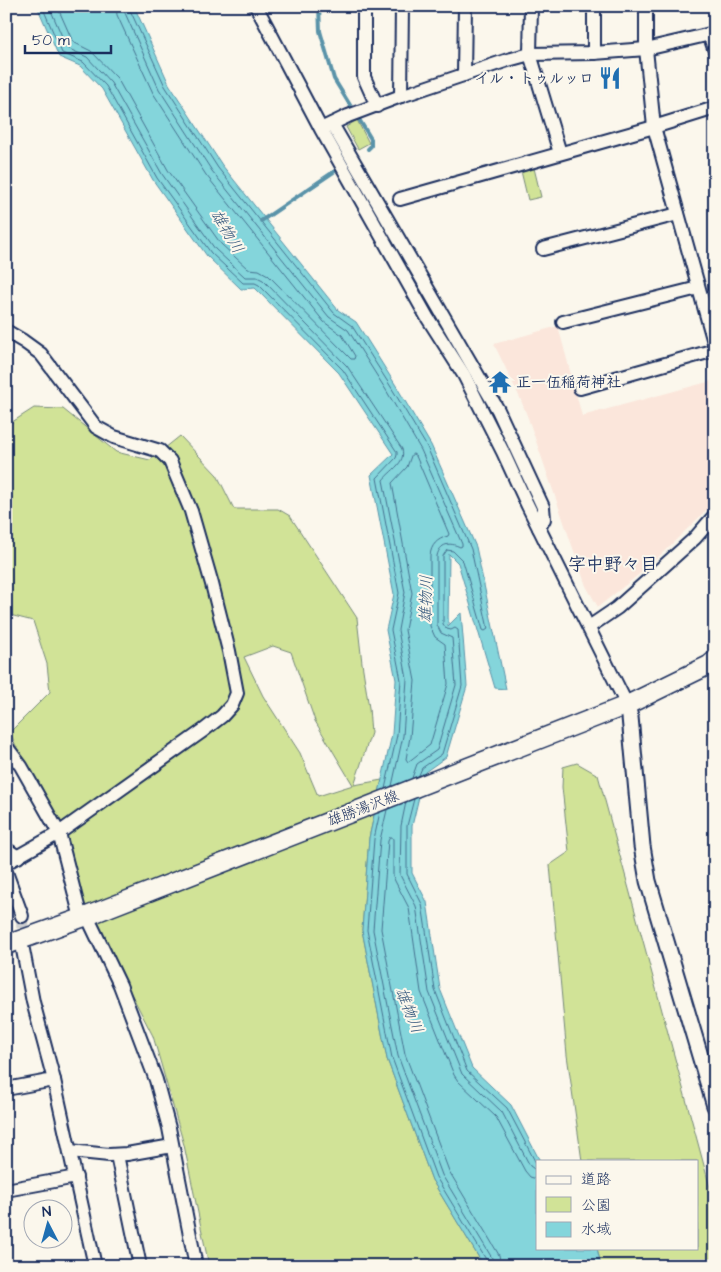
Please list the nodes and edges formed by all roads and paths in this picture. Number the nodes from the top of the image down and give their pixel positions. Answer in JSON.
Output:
{"nodes":[{"id":1,"x":256,"y":6,"type":"edge"},
{"id":2,"x":364,"y":6,"type":"edge"},
{"id":3,"x":402,"y":6,"type":"edge"},
{"id":4,"x":465,"y":6,"type":"edge"},
{"id":5,"x":531,"y":6,"type":"edge"},
{"id":6,"x":594,"y":6,"type":"edge"},
{"id":7,"x":646,"y":6,"type":"edge"},
{"id":8,"x":712,"y":34,"type":"edge"},
{"id":9,"x":646,"y":49,"type":"junction"},
{"id":10,"x":715,"y":51,"type":"edge"},
{"id":11,"x":594,"y":53,"type":"junction"},
{"id":12,"x":530,"y":54,"type":"junction"},
{"id":13,"x":464,"y":75,"type":"junction"},
{"id":14,"x":401,"y":96,"type":"junction"},
{"id":15,"x":377,"y":106,"type":"junction"},
{"id":16,"x":715,"y":108,"type":"edge"},
{"id":17,"x":654,"y":126,"type":"junction"},
{"id":18,"x":326,"y":127,"type":"junction"},
{"id":19,"x":560,"y":153,"type":"junction"},
{"id":20,"x":400,"y":199,"type":"dead end"},
{"id":21,"x":678,"y":214,"type":"junction"},
{"id":22,"x":543,"y":249,"type":"dead end"},
{"id":23,"x":698,"y":288,"type":"junction"},
{"id":24,"x":563,"y":322,"type":"dead end"},
{"id":25,"x":6,"y":331,"type":"edge"},
{"id":26,"x":715,"y":346,"type":"edge"},
{"id":27,"x":715,"y":350,"type":"edge"},
{"id":28,"x":580,"y":388,"type":"dead end"},
{"id":29,"x":715,"y":515,"type":"edge"},
{"id":30,"x":589,"y":627,"type":"junction"},
{"id":31,"x":715,"y":660,"type":"edge"},
{"id":32,"x":627,"y":705,"type":"junction"},
{"id":33,"x":6,"y":746,"type":"edge"},
{"id":34,"x":59,"y":833,"type":"junction"},
{"id":35,"x":6,"y":849,"type":"edge"},
{"id":36,"x":18,"y":857,"type":"junction"},
{"id":37,"x":6,"y":863,"type":"edge"},
{"id":38,"x":6,"y":872,"type":"edge"},
{"id":39,"x":22,"y":916,"type":"tunnel mouth"},
{"id":40,"x":84,"y":917,"type":"junction"},
{"id":41,"x":6,"y":945,"type":"edge"},
{"id":42,"x":23,"y":950,"type":"tunnel mouth"},
{"id":43,"x":54,"y":1080,"type":"junction"},
{"id":44,"x":6,"y":1089,"type":"edge"},
{"id":45,"x":715,"y":1106,"type":"edge"},
{"id":46,"x":172,"y":1146,"type":"junction"},
{"id":47,"x":70,"y":1151,"type":"junction"},
{"id":48,"x":117,"y":1155,"type":"junction"},
{"id":49,"x":76,"y":1177,"type":"junction"},
{"id":50,"x":6,"y":1190,"type":"edge"},
{"id":51,"x":95,"y":1266,"type":"edge"},
{"id":52,"x":140,"y":1266,"type":"edge"},
{"id":53,"x":196,"y":1266,"type":"edge"}],
"edges":[{"from":1,"to":18,"type":"street"},
{"from":2,"to":15,"type":"street"},
{"from":3,"to":14,"type":"street"},
{"from":4,"to":13,"type":"street"},
{"from":5,"to":12,"type":"street"},
{"from":6,"to":11,"type":"street"},
{"from":7,"to":9,"type":"street"},
{"from":8,"to":9,"type":"street"},
{"from":8,"to":10,"type":"street"},
{"from":9,"to":11,"type":"street"},
{"from":9,"to":17,"type":"street"},
{"from":11,"to":12,"type":"street"},
{"from":12,"to":13,"type":"street"},
{"from":12,"to":19,"type":"street"},
{"from":13,"to":14,"type":"street"},
{"from":14,"to":15,"type":"street"},
{"from":15,"to":18,"type":"street"},
{"from":16,"to":17,"type":"street"},
{"from":17,"to":19,"type":"street"},
{"from":17,"to":21,"type":"street"},
{"from":18,"to":30,"type":"street"},
{"from":19,"to":20,"type":"street"},
{"from":21,"to":22,"type":"street"},
{"from":21,"to":23,"type":"street"},
{"from":23,"to":24,"type":"street"},
{"from":23,"to":26,"type":"street"},
{"from":25,"to":34,"type":"street"},
{"from":27,"to":28,"type":"street"},
{"from":29,"to":30,"type":"street"},
{"from":30,"to":32,"type":"street"},
{"from":31,"to":32,"type":"main road","name":"雄勝湯沢線"},
{"from":32,"to":40,"type":"main road","name":"雄勝湯沢線"},
{"from":32,"to":45,"type":"street"},
{"from":33,"to":34,"type":"street"},
{"from":34,"to":36,"type":"street"},
{"from":34,"to":40,"type":"street"},
{"from":35,"to":36,"type":"street"},
{"from":36,"to":37,"type":"street"},
{"from":38,"to":39,"type":"street"},
{"from":40,"to":41,"type":"main road","name":"雄勝湯沢線"},
{"from":40,"to":46,"type":"street"},
{"from":42,"to":43,"type":"street"},
{"from":43,"to":44,"type":"street"},
{"from":43,"to":47,"type":"street"},
{"from":46,"to":48,"type":"street"},
{"from":46,"to":53,"type":"street"},
{"from":47,"to":48,"type":"street"},
{"from":47,"to":49,"type":"street"},
{"from":48,"to":52,"type":"street"},
{"from":49,"to":50,"type":"street"},
{"from":49,"to":51,"type":"street"}]}
